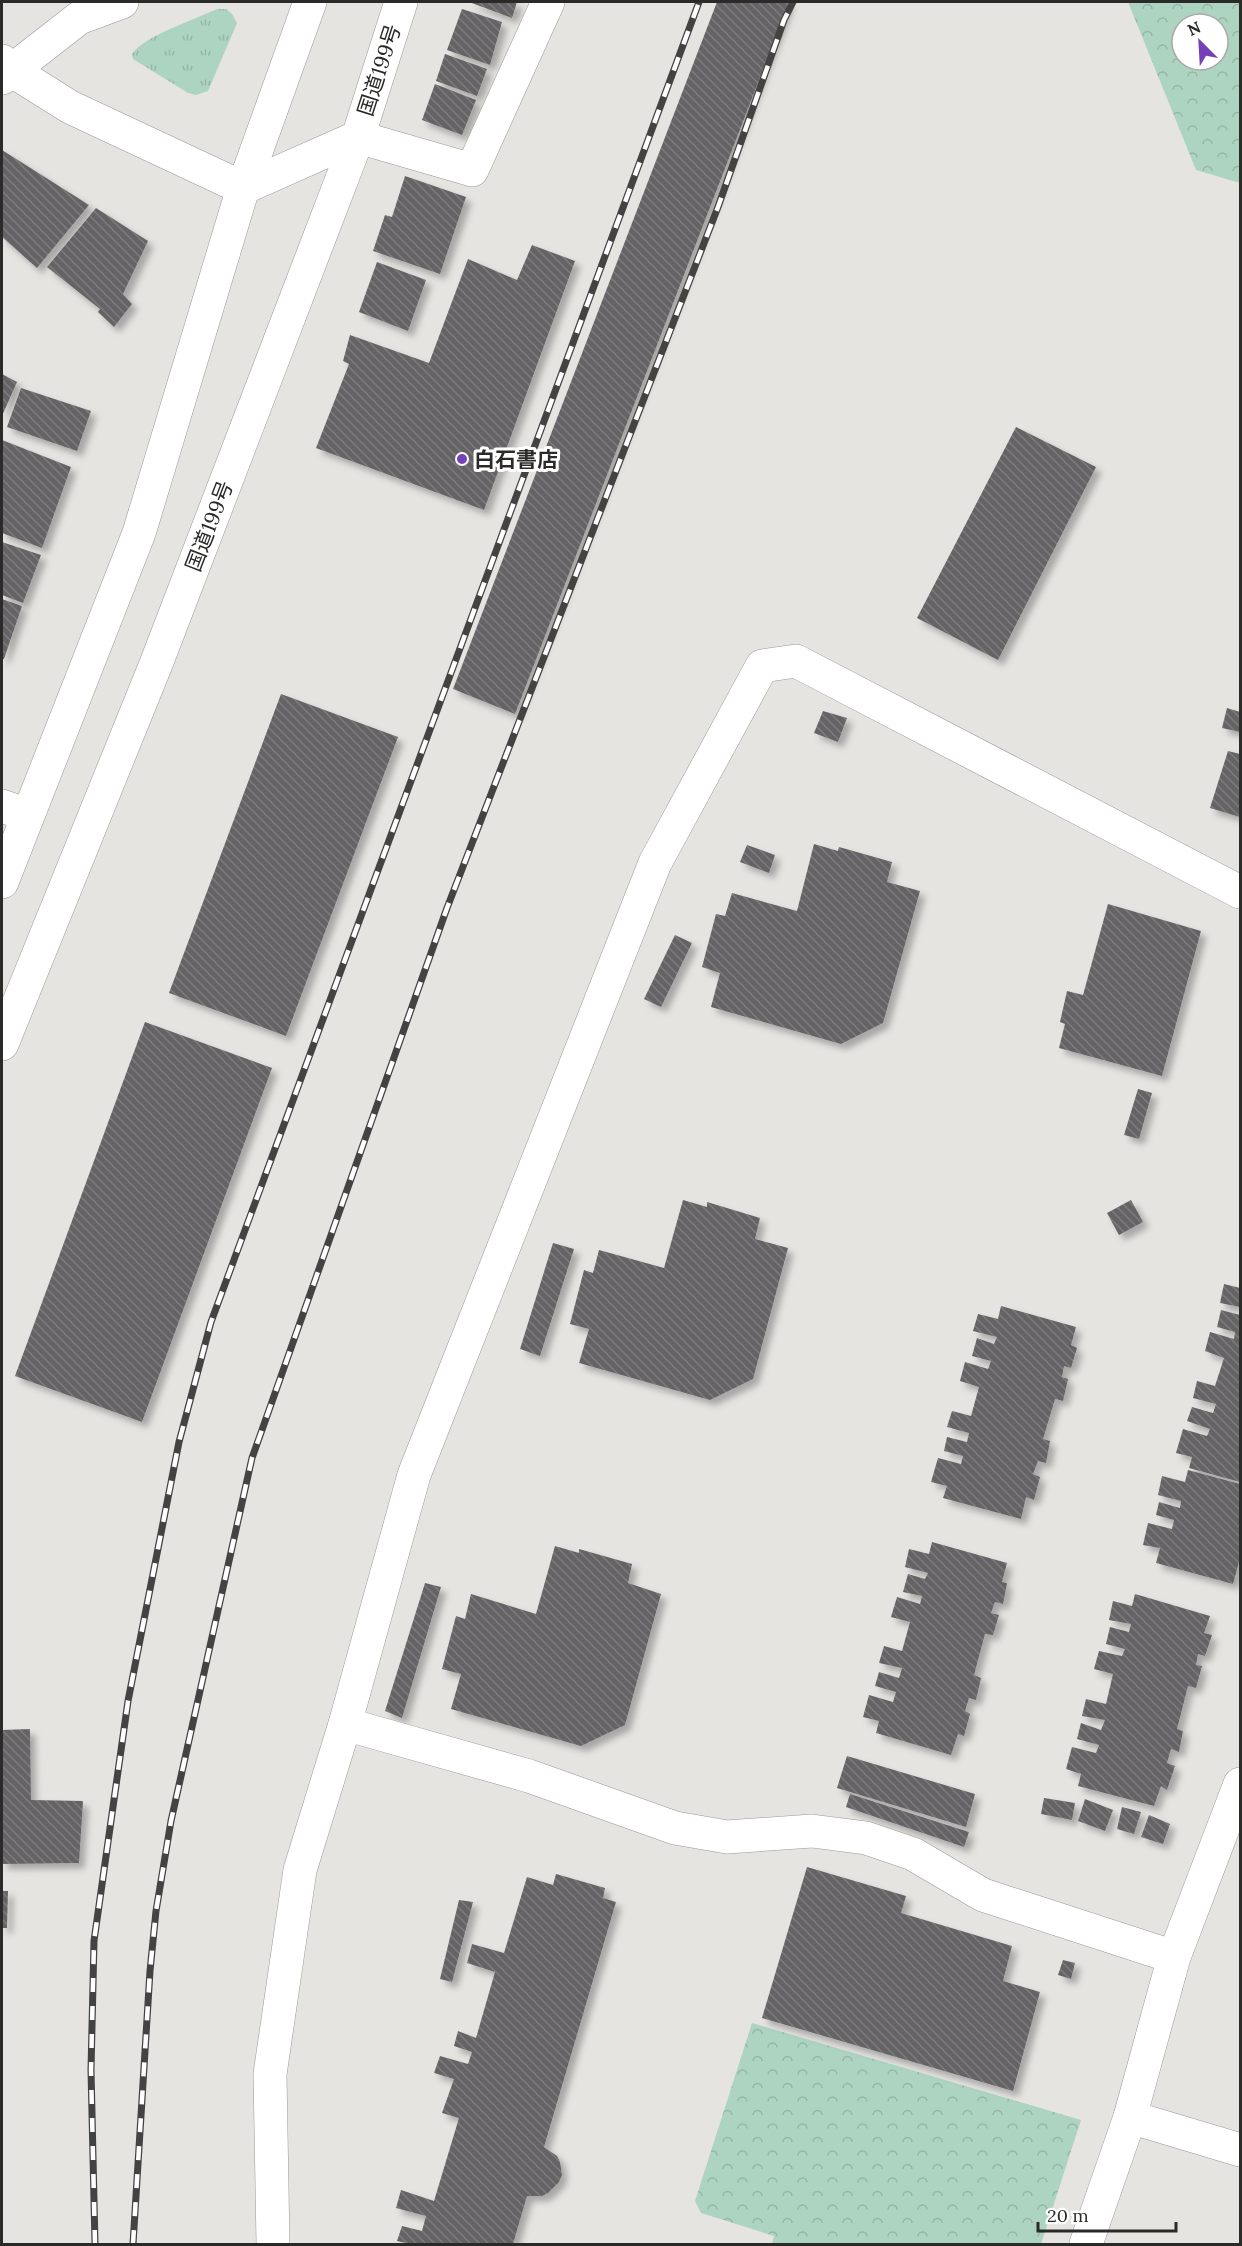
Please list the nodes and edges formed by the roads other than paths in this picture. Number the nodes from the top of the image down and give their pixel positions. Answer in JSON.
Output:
{"nodes":[{"id":1,"x":122,"y":2,"type":"edge"},
{"id":2,"x":310,"y":2,"type":"edge"},
{"id":3,"x":401,"y":2,"type":"edge"},
{"id":4,"x":548,"y":2,"type":"edge"},
{"id":5,"x":5,"y":70,"type":"edge"},
{"id":6,"x":358,"y":137,"type":"junction"},
{"id":7,"x":243,"y":188,"type":"junction"},
{"id":8,"x":14,"y":811,"type":"edge"},
{"id":9,"x":2,"y":882,"type":"edge"},
{"id":10,"x":1240,"y":892,"type":"edge"},
{"id":11,"x":2,"y":1044,"type":"edge"},
{"id":12,"x":345,"y":1724,"type":"junction"},
{"id":13,"x":1240,"y":1784,"type":"edge"},
{"id":14,"x":1174,"y":1957,"type":"junction"},
{"id":15,"x":1130,"y":2117,"type":"junction"},
{"id":16,"x":1240,"y":2150,"type":"edge"},
{"id":17,"x":273,"y":2244,"type":"edge"},
{"id":18,"x":1086,"y":2244,"type":"edge"}],
"edges":[{"from":1,"to":5,"type":"main road"},
{"from":2,"to":7,"type":"main road"},
{"from":3,"to":6,"type":"main road","name":"国道199号"},
{"from":4,"to":6,"type":"main road"},
{"from":5,"to":7,"type":"main road"},
{"from":6,"to":7,"type":"main road"},
{"from":6,"to":11,"type":"main road","name":"国道199号"},
{"from":7,"to":8,"type":"main road"},
{"from":8,"to":9,"type":"main road"},
{"from":10,"to":12,"type":"main road"},
{"from":12,"to":14,"type":"main road"},
{"from":12,"to":17,"type":"main road"},
{"from":13,"to":14,"type":"main road"},
{"from":14,"to":15,"type":"main road"},
{"from":15,"to":16,"type":"main road"},
{"from":15,"to":18,"type":"main road"}]}
